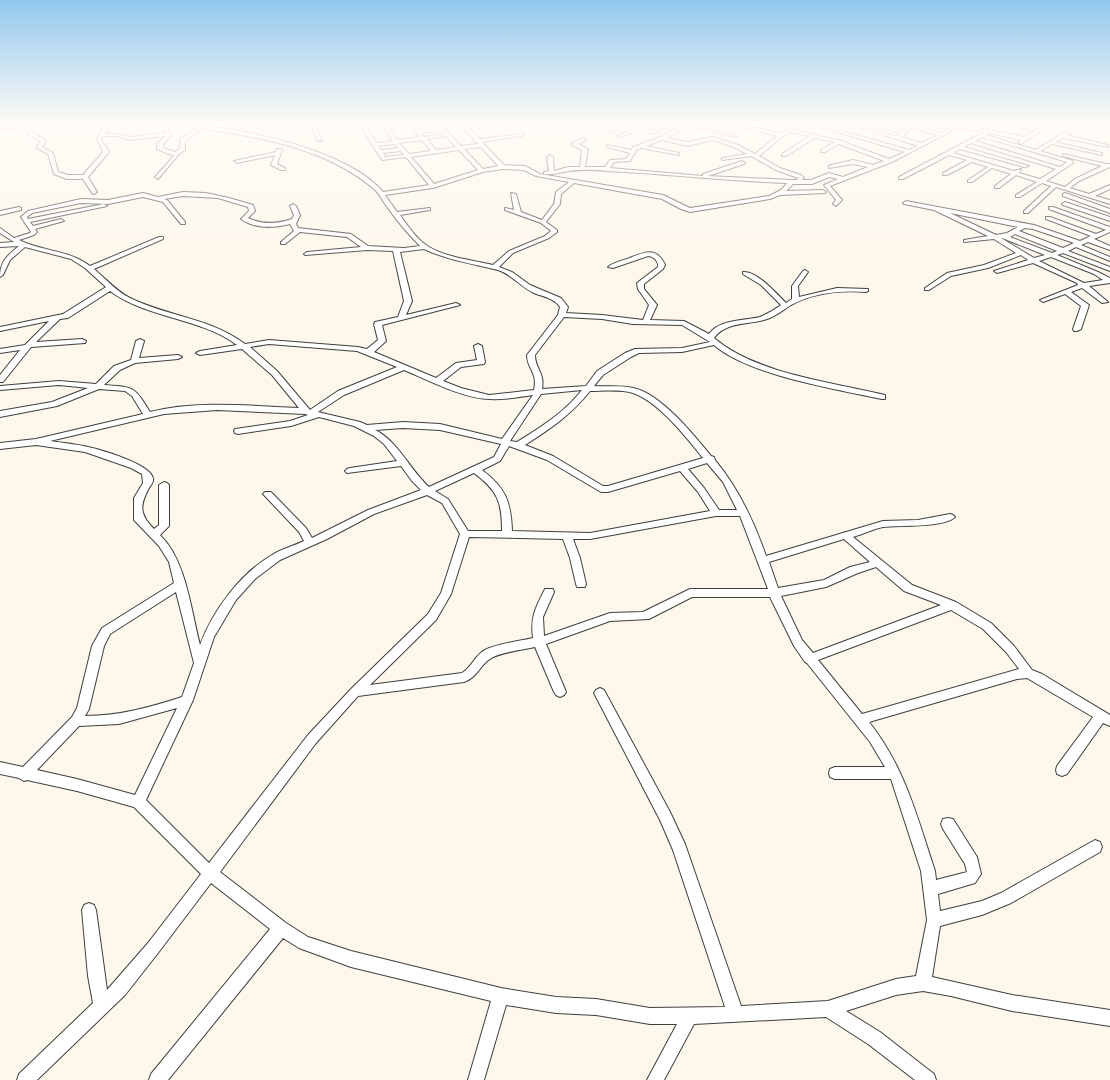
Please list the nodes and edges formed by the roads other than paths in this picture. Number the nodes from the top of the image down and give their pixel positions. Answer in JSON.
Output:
{"nodes":[{"id":1,"x":57,"y":174,"type":"edge"},
{"id":2,"x":87,"y":174,"type":"edge"},
{"id":3,"x":160,"y":174,"type":"edge"},
{"id":4,"x":358,"y":174,"type":"edge"},
{"id":5,"x":424,"y":174,"type":"edge"},
{"id":6,"x":471,"y":174,"type":"edge"},
{"id":7,"x":543,"y":174,"type":"edge"},
{"id":8,"x":679,"y":174,"type":"edge"},
{"id":9,"x":706,"y":174,"type":"edge"},
{"id":10,"x":794,"y":174,"type":"edge"},
{"id":11,"x":857,"y":174,"type":"edge"},
{"id":12,"x":908,"y":174,"type":"edge"},
{"id":13,"x":979,"y":174,"type":"edge"},
{"id":14,"x":1013,"y":174,"type":"edge"},
{"id":15,"x":1020,"y":174,"type":"edge"},
{"id":16,"x":1053,"y":174,"type":"edge"},
{"id":17,"x":1088,"y":174,"type":"edge"},
{"id":18,"x":555,"y":175,"type":"joint"},
{"id":19,"x":700,"y":176,"type":"junction"},
{"id":20,"x":85,"y":177,"type":"junction"},
{"id":21,"x":158,"y":177,"type":"dead end"},
{"id":22,"x":901,"y":178,"type":"dead end"},
{"id":23,"x":845,"y":179,"type":"junction"},
{"id":24,"x":602,"y":180,"type":"dead end"},
{"id":25,"x":970,"y":180,"type":"dead end"},
{"id":26,"x":1043,"y":181,"type":"junction"},
{"id":27,"x":572,"y":182,"type":"junction"},
{"id":28,"x":791,"y":182,"type":"junction"},
{"id":29,"x":799,"y":182,"type":"junction"},
{"id":30,"x":434,"y":186,"type":"junction"},
{"id":31,"x":1055,"y":186,"type":"junction"},
{"id":32,"x":997,"y":187,"type":"dead end"},
{"id":33,"x":617,"y":189,"type":"junction"},
{"id":34,"x":1108,"y":190,"type":"edge"},
{"id":35,"x":94,"y":192,"type":"dead end"},
{"id":36,"x":823,"y":192,"type":"dead end"},
{"id":37,"x":1066,"y":192,"type":"junction"},
{"id":38,"x":780,"y":193,"type":"junction"},
{"id":39,"x":382,"y":194,"type":"junction"},
{"id":40,"x":513,"y":194,"type":"dead end"},
{"id":41,"x":1018,"y":196,"type":"dead end"},
{"id":42,"x":1091,"y":196,"type":"junction"},
{"id":43,"x":160,"y":198,"type":"junction"},
{"id":44,"x":1110,"y":202,"type":"edge"},
{"id":45,"x":906,"y":203,"type":"dead end"},
{"id":46,"x":836,"y":204,"type":"dead end"},
{"id":47,"x":1065,"y":204,"type":"dead end"},
{"id":48,"x":113,"y":205,"type":"dead end"},
{"id":49,"x":293,"y":206,"type":"dead end"},
{"id":50,"x":19,"y":208,"type":"dead end"},
{"id":51,"x":1051,"y":208,"type":"dead end"},
{"id":52,"x":428,"y":209,"type":"dead end"},
{"id":53,"x":507,"y":209,"type":"dead end"},
{"id":54,"x":936,"y":209,"type":"junction"},
{"id":55,"x":1110,"y":211,"type":"edge"},
{"id":56,"x":1026,"y":212,"type":"dead end"},
{"id":57,"x":0,"y":213,"type":"edge"},
{"id":58,"x":397,"y":214,"type":"junction"},
{"id":59,"x":518,"y":214,"type":"junction"},
{"id":60,"x":1048,"y":218,"type":"dead end"},
{"id":61,"x":1110,"y":219,"type":"edge"},
{"id":62,"x":294,"y":220,"type":"junction"},
{"id":63,"x":26,"y":221,"type":"junction"},
{"id":64,"x":61,"y":221,"type":"dead end"},
{"id":65,"x":543,"y":222,"type":"junction"},
{"id":66,"x":183,"y":223,"type":"dead end"},
{"id":67,"x":1020,"y":225,"type":"junction"},
{"id":68,"x":31,"y":228,"type":"junction"},
{"id":69,"x":0,"y":230,"type":"edge"},
{"id":70,"x":298,"y":231,"type":"junction"},
{"id":71,"x":1015,"y":232,"type":"junction"},
{"id":72,"x":1106,"y":233,"type":"edge"},
{"id":73,"x":1003,"y":236,"type":"junction"},
{"id":74,"x":995,"y":237,"type":"junction"},
{"id":75,"x":161,"y":238,"type":"dead end"},
{"id":76,"x":1087,"y":239,"type":"junction"},
{"id":77,"x":966,"y":241,"type":"dead end"},
{"id":78,"x":18,"y":243,"type":"junction"},
{"id":79,"x":283,"y":243,"type":"dead end"},
{"id":80,"x":1077,"y":244,"type":"junction"},
{"id":81,"x":0,"y":245,"type":"edge"},
{"id":82,"x":424,"y":247,"type":"junction"},
{"id":83,"x":366,"y":248,"type":"junction"},
{"id":84,"x":1110,"y":248,"type":"edge"},
{"id":85,"x":396,"y":250,"type":"junction"},
{"id":86,"x":1064,"y":250,"type":"junction"},
{"id":87,"x":1021,"y":253,"type":"junction"},
{"id":88,"x":308,"y":254,"type":"dead end"},
{"id":89,"x":1053,"y":255,"type":"junction"},
{"id":90,"x":0,"y":256,"type":"edge"},
{"id":91,"x":6,"y":258,"type":"edge"},
{"id":92,"x":1110,"y":259,"type":"edge"},
{"id":93,"x":1034,"y":261,"type":"junction"},
{"id":94,"x":611,"y":267,"type":"dead end"},
{"id":95,"x":90,"y":268,"type":"junction"},
{"id":96,"x":494,"y":268,"type":"junction"},
{"id":97,"x":1110,"y":268,"type":"edge"},
{"id":98,"x":997,"y":270,"type":"dead end"},
{"id":99,"x":804,"y":272,"type":"dead end"},
{"id":100,"x":744,"y":273,"type":"dead end"},
{"id":101,"x":0,"y":275,"type":"edge"},
{"id":102,"x":1110,"y":281,"type":"edge"},
{"id":103,"x":1084,"y":285,"type":"junction"},
{"id":104,"x":110,"y":288,"type":"junction"},
{"id":105,"x":928,"y":289,"type":"dead end"},
{"id":106,"x":866,"y":290,"type":"dead end"},
{"id":107,"x":1066,"y":292,"type":"junction"},
{"id":108,"x":1043,"y":300,"type":"dead end"},
{"id":109,"x":796,"y":301,"type":"junction"},
{"id":110,"x":1104,"y":302,"type":"dead end"},
{"id":111,"x":456,"y":305,"type":"dead end"},
{"id":112,"x":785,"y":306,"type":"junction"},
{"id":113,"x":562,"y":315,"type":"junction"},
{"id":114,"x":402,"y":316,"type":"junction"},
{"id":115,"x":57,"y":318,"type":"junction"},
{"id":116,"x":646,"y":322,"type":"junction"},
{"id":117,"x":0,"y":329,"type":"edge"},
{"id":118,"x":1077,"y":329,"type":"dead end"},
{"id":119,"x":711,"y":340,"type":"junction"},
{"id":120,"x":82,"y":341,"type":"dead end"},
{"id":121,"x":140,"y":341,"type":"dead end"},
{"id":122,"x":28,"y":346,"type":"junction"},
{"id":123,"x":245,"y":346,"type":"junction"},
{"id":124,"x":478,"y":346,"type":"dead end"},
{"id":125,"x":0,"y":351,"type":"edge"},
{"id":126,"x":369,"y":352,"type":"junction"},
{"id":127,"x":200,"y":354,"type":"dead end"},
{"id":128,"x":178,"y":357,"type":"dead end"},
{"id":129,"x":134,"y":361,"type":"junction"},
{"id":130,"x":403,"y":367,"type":"junction"},
{"id":131,"x":0,"y":380,"type":"edge"},
{"id":132,"x":436,"y":382,"type":"junction"},
{"id":133,"x":97,"y":387,"type":"junction"},
{"id":134,"x":0,"y":388,"type":"edge"},
{"id":135,"x":590,"y":388,"type":"junction"},
{"id":136,"x":539,"y":390,"type":"junction"},
{"id":137,"x":882,"y":396,"type":"dead end"},
{"id":138,"x":310,"y":413,"type":"junction"},
{"id":139,"x":0,"y":414,"type":"edge"},
{"id":140,"x":147,"y":414,"type":"junction"},
{"id":141,"x":367,"y":428,"type":"junction"},
{"id":142,"x":238,"y":431,"type":"dead end"},
{"id":143,"x":36,"y":442,"type":"junction"},
{"id":144,"x":505,"y":443,"type":"junction"},
{"id":145,"x":518,"y":445,"type":"junction"},
{"id":146,"x":0,"y":446,"type":"edge"},
{"id":147,"x":710,"y":459,"type":"junction"},
{"id":148,"x":402,"y":463,"type":"junction"},
{"id":149,"x":682,"y":467,"type":"junction"},
{"id":150,"x":475,"y":469,"type":"junction"},
{"id":151,"x":350,"y":471,"type":"dead end"},
{"id":152,"x":164,"y":485,"type":"dead end"},
{"id":153,"x":428,"y":491,"type":"junction"},
{"id":154,"x":268,"y":494,"type":"dead end"},
{"id":155,"x":716,"y":513,"type":"junction"},
{"id":156,"x":744,"y":513,"type":"junction"},
{"id":157,"x":950,"y":517,"type":"dead end"},
{"id":158,"x":154,"y":534,"type":"junction"},
{"id":159,"x":464,"y":534,"type":"junction"},
{"id":160,"x":507,"y":534,"type":"junction"},
{"id":161,"x":846,"y":536,"type":"junction"},
{"id":162,"x":567,"y":537,"type":"junction"},
{"id":163,"x":310,"y":542,"type":"junction"},
{"id":164,"x":764,"y":560,"type":"junction"},
{"id":165,"x":878,"y":563,"type":"junction"},
{"id":166,"x":581,"y":584,"type":"dead end"},
{"id":167,"x":179,"y":585,"type":"junction"},
{"id":168,"x":549,"y":592,"type":"dead end"},
{"id":169,"x":774,"y":593,"type":"junction"},
{"id":170,"x":952,"y":605,"type":"junction"},
{"id":171,"x":540,"y":641,"type":"junction"},
{"id":172,"x":809,"y":659,"type":"junction"},
{"id":173,"x":199,"y":663,"type":"junction"},
{"id":174,"x":1028,"y":673,"type":"junction"},
{"id":175,"x":355,"y":692,"type":"junction"},
{"id":176,"x":560,"y":692,"type":"dead end"},
{"id":177,"x":600,"y":693,"type":"dead end"},
{"id":178,"x":187,"y":700,"type":"junction"},
{"id":179,"x":1106,"y":718,"type":"edge"},
{"id":180,"x":859,"y":720,"type":"junction"},
{"id":181,"x":76,"y":721,"type":"junction"},
{"id":182,"x":0,"y":768,"type":"edge"},
{"id":183,"x":1062,"y":770,"type":"dead end"},
{"id":184,"x":835,"y":772,"type":"dead end"},
{"id":185,"x":895,"y":773,"type":"junction"},
{"id":186,"x":24,"y":775,"type":"junction"},
{"id":187,"x":138,"y":802,"type":"junction"},
{"id":188,"x":948,"y":824,"type":"dead end"},
{"id":189,"x":1095,"y":847,"type":"dead end"},
{"id":190,"x":210,"y":872,"type":"junction"},
{"id":191,"x":930,"y":890,"type":"junction"},
{"id":192,"x":89,"y":910,"type":"dead end"},
{"id":193,"x":934,"y":920,"type":"junction"},
{"id":194,"x":282,"y":928,"type":"junction"},
{"id":195,"x":923,"y":983,"type":"junction"},
{"id":196,"x":501,"y":996,"type":"junction"},
{"id":197,"x":102,"y":1006,"type":"junction"},
{"id":198,"x":828,"y":1009,"type":"junction"},
{"id":199,"x":736,"y":1015,"type":"junction"},
{"id":200,"x":690,"y":1016,"type":"junction"},
{"id":201,"x":1110,"y":1018,"type":"edge"},
{"id":202,"x":25,"y":1080,"type":"edge"},
{"id":203,"x":157,"y":1080,"type":"edge"},
{"id":204,"x":476,"y":1080,"type":"edge"},
{"id":205,"x":655,"y":1080,"type":"edge"},
{"id":206,"x":928,"y":1080,"type":"edge"}],
"edges":[{"from":1,"to":20,"type":"street"},
{"from":2,"to":20,"type":"street"},
{"from":3,"to":21,"type":"street"},
{"from":4,"to":39,"type":"street"},
{"from":5,"to":30,"type":"street"},
{"from":6,"to":30,"type":"street"},
{"from":7,"to":18,"type":"street"},
{"from":8,"to":19,"type":"street"},
{"from":9,"to":19,"type":"street"},
{"from":10,"to":29,"type":"street"},
{"from":11,"to":23,"type":"street"},
{"from":12,"to":22,"type":"street"},
{"from":13,"to":25,"type":"street"},
{"from":14,"to":32,"type":"street"},
{"from":15,"to":26,"type":"street"},
{"from":16,"to":26,"type":"street"},
{"from":17,"to":37,"type":"street"},
{"from":18,"to":27,"type":"street"},
{"from":19,"to":28,"type":"street"},
{"from":20,"to":35,"type":"street"},
{"from":23,"to":29,"type":"street"},
{"from":23,"to":46,"type":"street"},
{"from":24,"to":33,"type":"street"},
{"from":26,"to":31,"type":"street"},
{"from":26,"to":41,"type":"street"},
{"from":27,"to":33,"type":"street"},
{"from":27,"to":65,"type":"street"},
{"from":28,"to":29,"type":"street"},
{"from":28,"to":38,"type":"street"},
{"from":30,"to":39,"type":"street"},
{"from":31,"to":37,"type":"street"},
{"from":31,"to":56,"type":"street"},
{"from":33,"to":38,"type":"street"},
{"from":34,"to":42,"type":"street"},
{"from":36,"to":38,"type":"street"},
{"from":37,"to":42,"type":"street"},
{"from":37,"to":55,"type":"street"},
{"from":39,"to":58,"type":"street"},
{"from":40,"to":59,"type":"street"},
{"from":42,"to":44,"type":"street"},
{"from":43,"to":62,"type":"street"},
{"from":43,"to":63,"type":"street"},
{"from":43,"to":66,"type":"street"},
{"from":45,"to":54,"type":"street"},
{"from":47,"to":61,"type":"street"},
{"from":48,"to":63,"type":"street"},
{"from":49,"to":62,"type":"street"},
{"from":50,"to":57,"type":"street"},
{"from":51,"to":72,"type":"street"},
{"from":52,"to":58,"type":"street"},
{"from":53,"to":59,"type":"street"},
{"from":54,"to":67,"type":"street"},
{"from":54,"to":74,"type":"street"},
{"from":58,"to":82,"type":"street"},
{"from":59,"to":65,"type":"street"},
{"from":60,"to":72,"type":"street"},
{"from":62,"to":70,"type":"street"},
{"from":63,"to":68,"type":"street"},
{"from":64,"to":68,"type":"street"},
{"from":65,"to":96,"type":"street"},
{"from":67,"to":71,"type":"street"},
{"from":67,"to":80,"type":"street"},
{"from":68,"to":78,"type":"street"},
{"from":69,"to":78,"type":"street"},
{"from":70,"to":79,"type":"street"},
{"from":70,"to":83,"type":"street"},
{"from":71,"to":73,"type":"street"},
{"from":71,"to":86,"type":"street"},
{"from":72,"to":76,"type":"street"},
{"from":73,"to":74,"type":"street"},
{"from":73,"to":89,"type":"street"},
{"from":74,"to":77,"type":"street"},
{"from":74,"to":87,"type":"street"},
{"from":75,"to":95,"type":"street"},
{"from":76,"to":80,"type":"street"},
{"from":76,"to":84,"type":"street"},
{"from":78,"to":81,"type":"street"},
{"from":78,"to":91,"type":"street"},
{"from":78,"to":95,"type":"street"},
{"from":80,"to":86,"type":"street"},
{"from":80,"to":92,"type":"street"},
{"from":82,"to":85,"type":"street"},
{"from":82,"to":96,"type":"street"},
{"from":83,"to":85,"type":"street"},
{"from":83,"to":88,"type":"street"},
{"from":85,"to":114,"type":"street"},
{"from":86,"to":89,"type":"street"},
{"from":86,"to":97,"type":"street"},
{"from":87,"to":93,"type":"street"},
{"from":87,"to":105,"type":"street"},
{"from":89,"to":93,"type":"street"},
{"from":89,"to":102,"type":"street"},
{"from":90,"to":91,"type":"street"},
{"from":91,"to":101,"type":"street"},
{"from":93,"to":98,"type":"street"},
{"from":93,"to":103,"type":"street"},
{"from":94,"to":116,"type":"street"},
{"from":95,"to":104,"type":"street"},
{"from":96,"to":113,"type":"street"},
{"from":99,"to":109,"type":"street"},
{"from":100,"to":112,"type":"street"},
{"from":102,"to":103,"type":"street"},
{"from":103,"to":107,"type":"street"},
{"from":103,"to":110,"type":"street"},
{"from":104,"to":115,"type":"street"},
{"from":104,"to":123,"type":"street"},
{"from":106,"to":109,"type":"street"},
{"from":107,"to":108,"type":"street"},
{"from":107,"to":118,"type":"street"},
{"from":109,"to":112,"type":"street"},
{"from":111,"to":114,"type":"street"},
{"from":112,"to":119,"type":"street"},
{"from":113,"to":116,"type":"street"},
{"from":113,"to":136,"type":"street"},
{"from":114,"to":126,"type":"street"},
{"from":115,"to":117,"type":"street"},
{"from":115,"to":122,"type":"street"},
{"from":116,"to":119,"type":"street"},
{"from":119,"to":135,"type":"street"},
{"from":119,"to":137,"type":"street"},
{"from":120,"to":122,"type":"street"},
{"from":121,"to":129,"type":"street"},
{"from":122,"to":125,"type":"street"},
{"from":122,"to":131,"type":"street"},
{"from":123,"to":126,"type":"street"},
{"from":123,"to":127,"type":"street"},
{"from":123,"to":138,"type":"street"},
{"from":124,"to":132,"type":"street"},
{"from":126,"to":130,"type":"street"},
{"from":128,"to":129,"type":"street"},
{"from":129,"to":133,"type":"street"},
{"from":130,"to":132,"type":"street"},
{"from":130,"to":138,"type":"street"},
{"from":132,"to":136,"type":"street"},
{"from":133,"to":134,"type":"street"},
{"from":133,"to":139,"type":"street"},
{"from":133,"to":140,"type":"street"},
{"from":135,"to":136,"type":"street"},
{"from":135,"to":145,"type":"street"},
{"from":135,"to":147,"type":"street"},
{"from":136,"to":144,"type":"street"},
{"from":138,"to":140,"type":"street"},
{"from":138,"to":141,"type":"street"},
{"from":138,"to":142,"type":"street"},
{"from":140,"to":143,"type":"street"},
{"from":141,"to":144,"type":"street"},
{"from":141,"to":148,"type":"street"},
{"from":143,"to":146,"type":"street"},
{"from":143,"to":158,"type":"street"},
{"from":144,"to":145,"type":"street"},
{"from":144,"to":150,"type":"street"},
{"from":145,"to":149,"type":"street"},
{"from":147,"to":149,"type":"street"},
{"from":147,"to":156,"type":"street"},
{"from":148,"to":151,"type":"street"},
{"from":148,"to":153,"type":"street"},
{"from":149,"to":155,"type":"street"},
{"from":150,"to":153,"type":"street"},
{"from":150,"to":160,"type":"street"},
{"from":152,"to":158,"type":"street"},
{"from":153,"to":159,"type":"street"},
{"from":153,"to":163,"type":"street"},
{"from":154,"to":163,"type":"street"},
{"from":155,"to":156,"type":"street"},
{"from":155,"to":162,"type":"street"},
{"from":156,"to":164,"type":"street"},
{"from":157,"to":161,"type":"street"},
{"from":158,"to":167,"type":"street"},
{"from":159,"to":160,"type":"street"},
{"from":159,"to":175,"type":"street"},
{"from":160,"to":162,"type":"street"},
{"from":161,"to":164,"type":"street"},
{"from":161,"to":165,"type":"street"},
{"from":162,"to":166,"type":"street"},
{"from":163,"to":173,"type":"street"},
{"from":164,"to":169,"type":"street"},
{"from":165,"to":169,"type":"street"},
{"from":165,"to":170,"type":"street"},
{"from":167,"to":173,"type":"street"},
{"from":167,"to":181,"type":"street"},
{"from":168,"to":171,"type":"street"},
{"from":169,"to":171,"type":"street"},
{"from":169,"to":172,"type":"street"},
{"from":170,"to":172,"type":"street"},
{"from":170,"to":174,"type":"street"},
{"from":171,"to":175,"type":"street"},
{"from":171,"to":176,"type":"street"},
{"from":172,"to":180,"type":"street"},
{"from":173,"to":178,"type":"street"},
{"from":174,"to":179,"type":"street"},
{"from":174,"to":180,"type":"street"},
{"from":175,"to":190,"type":"street"},
{"from":177,"to":199,"type":"street"},
{"from":178,"to":181,"type":"street"},
{"from":178,"to":187,"type":"street"},
{"from":179,"to":183,"type":"street"},
{"from":180,"to":185,"type":"street"},
{"from":181,"to":186,"type":"street"},
{"from":182,"to":186,"type":"street"},
{"from":184,"to":185,"type":"street"},
{"from":185,"to":191,"type":"street"},
{"from":186,"to":187,"type":"street"},
{"from":187,"to":190,"type":"street"},
{"from":188,"to":191,"type":"street"},
{"from":189,"to":193,"type":"street"},
{"from":190,"to":194,"type":"street"},
{"from":190,"to":197,"type":"street"},
{"from":191,"to":193,"type":"street"},
{"from":192,"to":197,"type":"street"},
{"from":193,"to":195,"type":"street"},
{"from":194,"to":196,"type":"street"},
{"from":194,"to":203,"type":"street"},
{"from":195,"to":198,"type":"street"},
{"from":195,"to":201,"type":"street"},
{"from":196,"to":200,"type":"street"},
{"from":196,"to":204,"type":"street"},
{"from":197,"to":202,"type":"street"},
{"from":198,"to":199,"type":"street"},
{"from":198,"to":206,"type":"street"},
{"from":199,"to":200,"type":"street"},
{"from":200,"to":205,"type":"street"}]}
